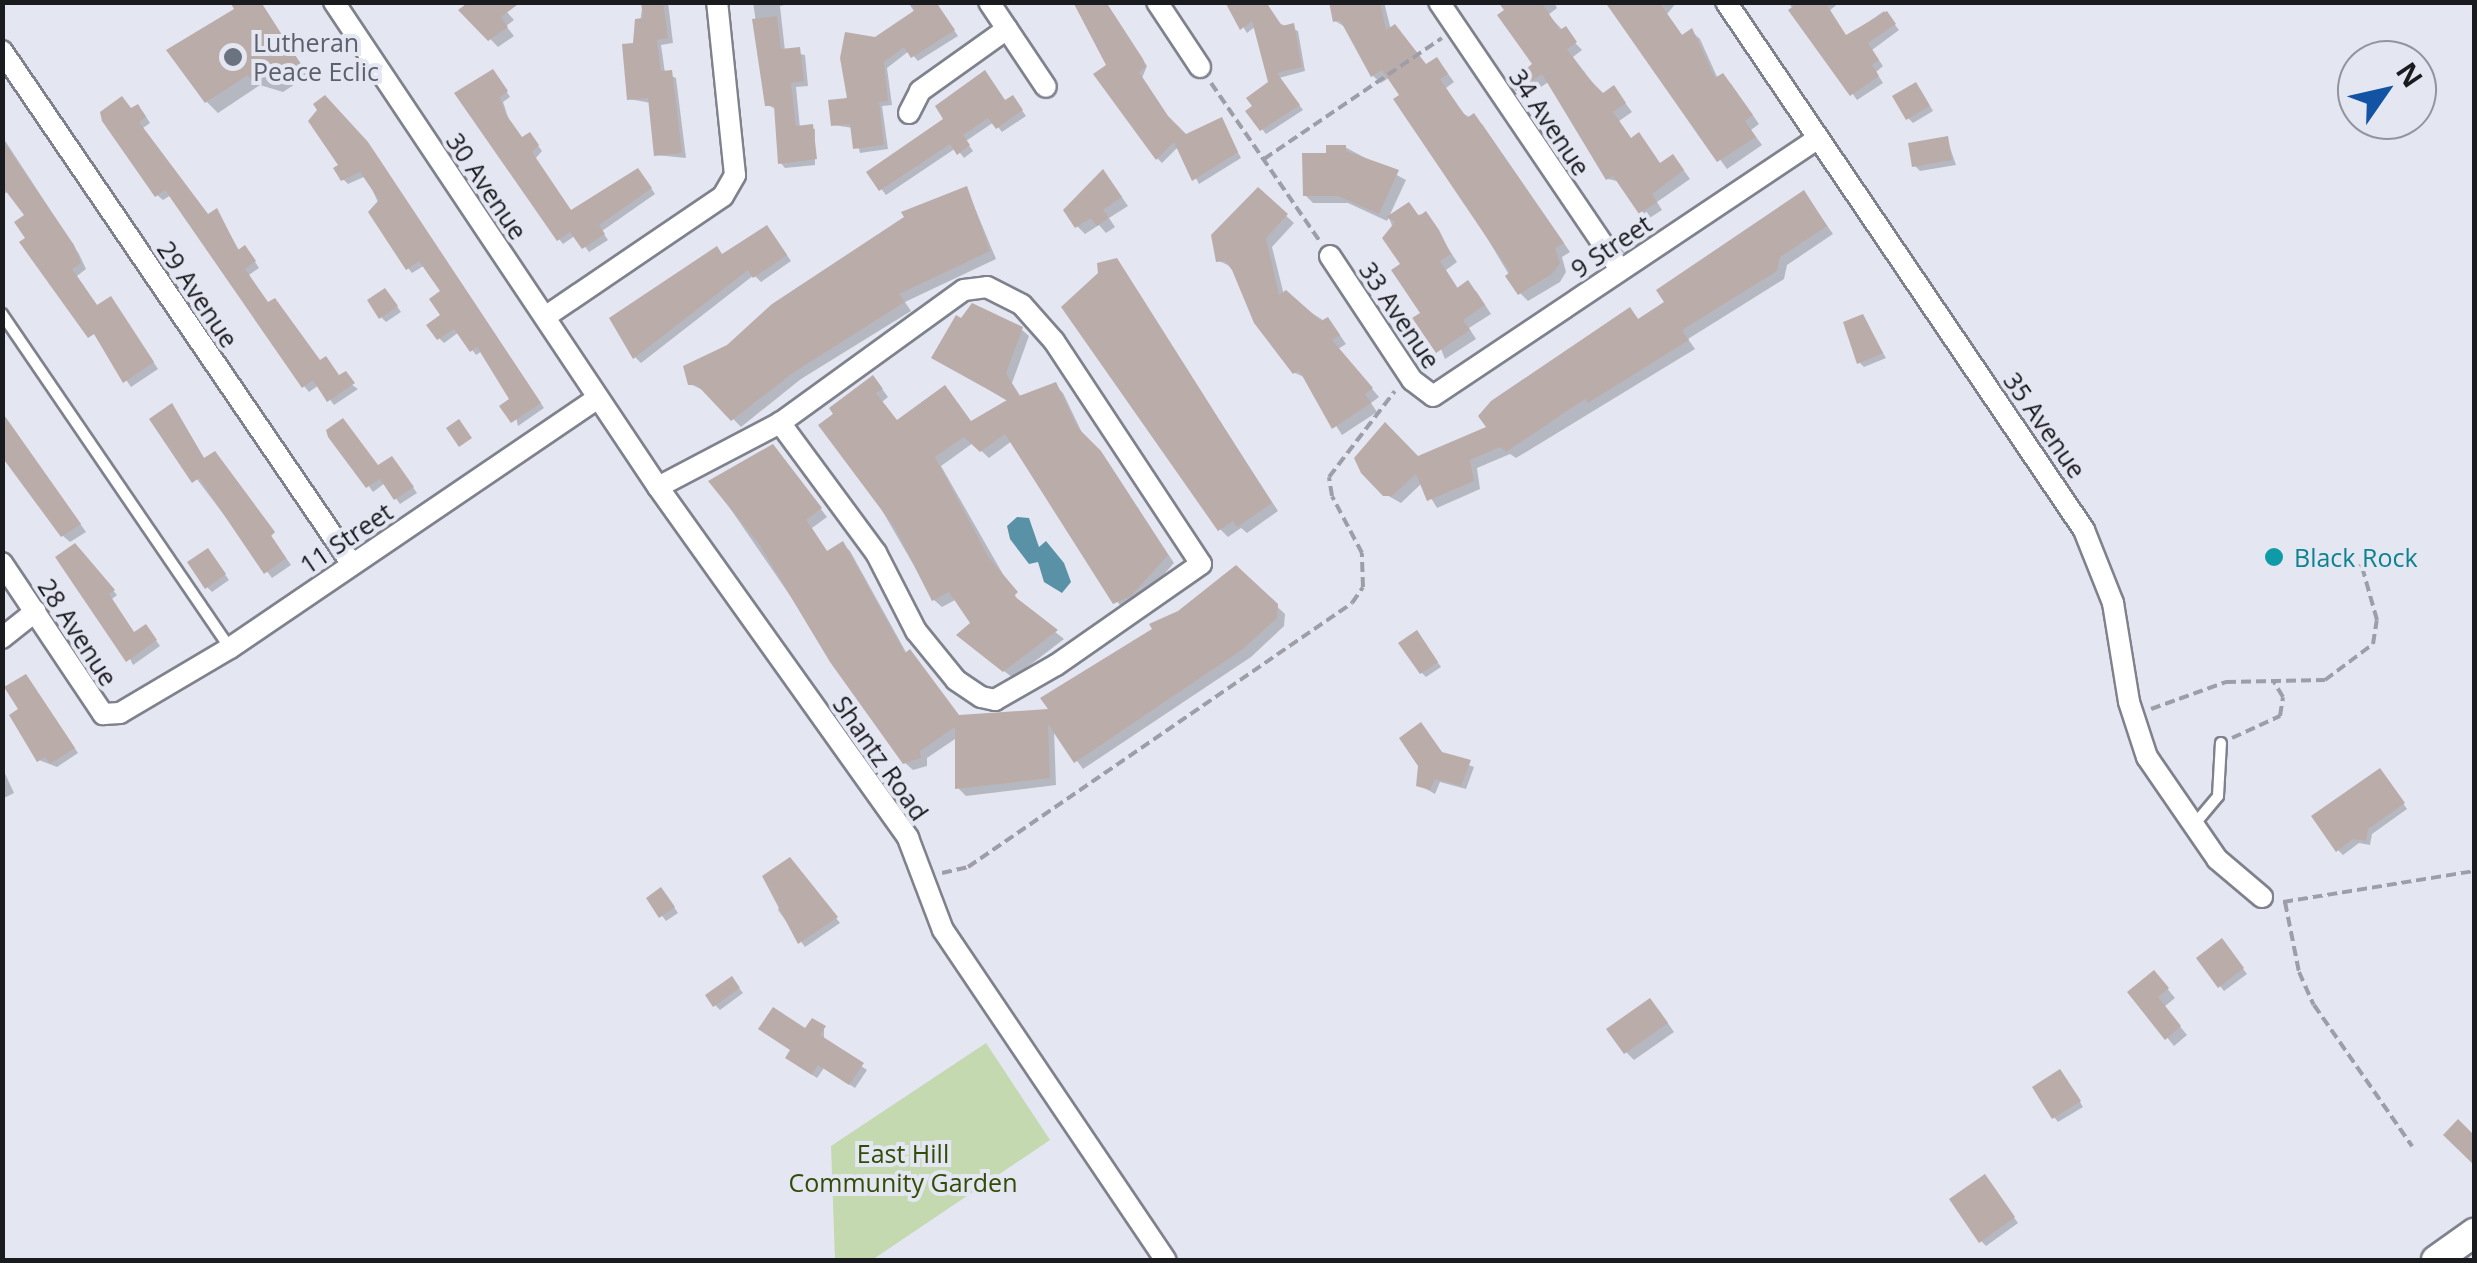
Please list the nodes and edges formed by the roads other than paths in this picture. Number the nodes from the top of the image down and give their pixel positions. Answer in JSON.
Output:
{"nodes":[{"id":1,"x":334,"y":2,"type":"edge"},
{"id":2,"x":716,"y":2,"type":"edge"},
{"id":3,"x":989,"y":2,"type":"edge"},
{"id":4,"x":1156,"y":2,"type":"edge"},
{"id":5,"x":1439,"y":2,"type":"edge"},
{"id":6,"x":1726,"y":2,"type":"edge"},
{"id":7,"x":1007,"y":29,"type":"junction"},
{"id":8,"x":2,"y":52,"type":"edge"},
{"id":9,"x":1200,"y":67,"type":"road end"},
{"id":10,"x":1046,"y":86,"type":"dead end"},
{"id":11,"x":909,"y":112,"type":"dead end"},
{"id":12,"x":1818,"y":138,"type":"junction"},
{"id":13,"x":1330,"y":256,"type":"road end"},
{"id":14,"x":1620,"y":269,"type":"junction"},
{"id":15,"x":2,"y":314,"type":"edge"},
{"id":16,"x":544,"y":317,"type":"junction"},
{"id":17,"x":1433,"y":396,"type":"joint"},
{"id":18,"x":597,"y":399,"type":"junction"},
{"id":19,"x":780,"y":422,"type":"junction"},
{"id":20,"x":658,"y":488,"type":"junction"},
{"id":21,"x":2,"y":562,"type":"edge"},
{"id":22,"x":352,"y":564,"type":"junction"},
{"id":23,"x":36,"y":611,"type":"junction"},
{"id":24,"x":2,"y":638,"type":"edge"},
{"id":25,"x":230,"y":648,"type":"junction"},
{"id":26,"x":120,"y":712,"type":"joint"},
{"id":27,"x":2220,"y":742,"type":"dead end"},
{"id":28,"x":2193,"y":827,"type":"junction"},
{"id":29,"x":2262,"y":896,"type":"road end"},
{"id":30,"x":2474,"y":1233,"type":"edge"},
{"id":31,"x":1166,"y":1260,"type":"edge"},
{"id":32,"x":2436,"y":1260,"type":"edge"}],
"edges":[{"from":1,"to":16,"type":"street","name":"30 Avenue"},
{"from":2,"to":16,"type":"street"},
{"from":3,"to":7,"type":"street"},
{"from":4,"to":9,"type":"street"},
{"from":5,"to":14,"type":"street","name":"34 Avenue"},
{"from":6,"to":12,"type":"street","name":"35 Avenue"},
{"from":7,"to":10,"type":"street"},
{"from":7,"to":11,"type":"street"},
{"from":8,"to":22,"type":"street","name":"29 Avenue"},
{"from":12,"to":14,"type":"street","name":"9 Street"},
{"from":12,"to":28,"type":"street","name":"35 Avenue"},
{"from":13,"to":17,"type":"street","name":"33 Avenue"},
{"from":14,"to":17,"type":"street","name":"9 Street"},
{"from":15,"to":25,"type":"lane"},
{"from":16,"to":18,"type":"street","name":"30 Avenue"},
{"from":18,"to":20,"type":"street","name":"Shantz Road"},
{"from":18,"to":22,"type":"street","name":"11 Street"},
{"from":19,"to":19,"type":"street"},
{"from":19,"to":20,"type":"street"},
{"from":20,"to":31,"type":"street","name":"Shantz Road"},
{"from":21,"to":23,"type":"street","name":"28 Avenue"},
{"from":22,"to":25,"type":"street","name":"11 Street"},
{"from":23,"to":24,"type":"street"},
{"from":23,"to":26,"type":"street","name":"28 Avenue"},
{"from":25,"to":26,"type":"street","name":"11 Street"},
{"from":27,"to":28,"type":"lane"},
{"from":28,"to":29,"type":"street","name":"35 Avenue"},
{"from":30,"to":32,"type":"street"}]}
